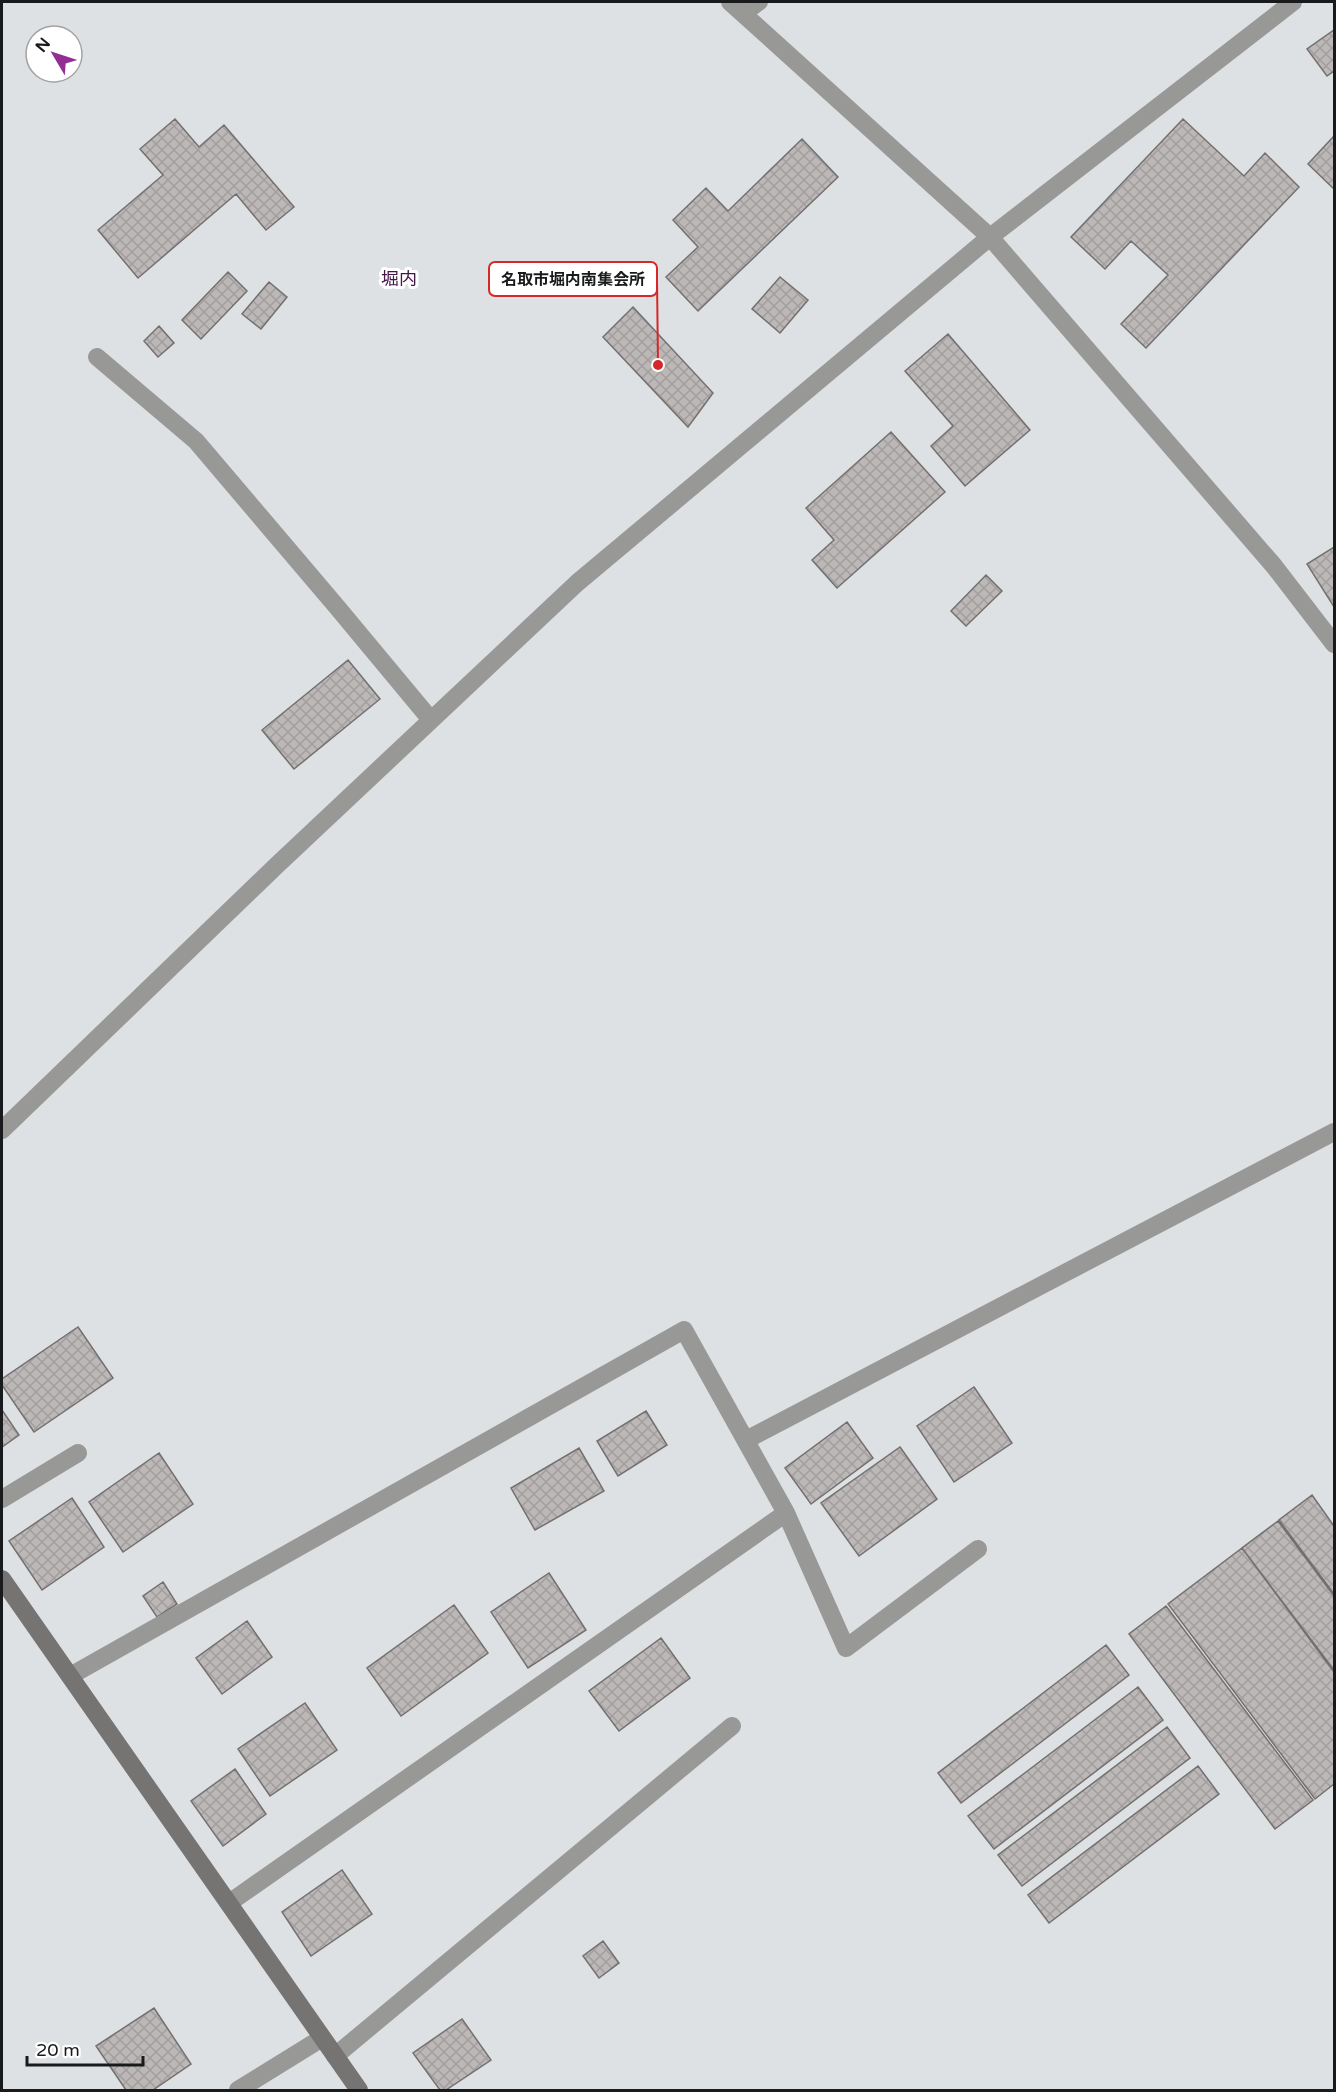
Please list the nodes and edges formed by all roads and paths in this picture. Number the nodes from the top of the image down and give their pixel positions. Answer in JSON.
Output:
{"nodes":[{"id":1,"x":730,"y":2,"type":"edge"},
{"id":2,"x":760,"y":2,"type":"edge"},
{"id":3,"x":1293,"y":2,"type":"edge"},
{"id":4,"x":744,"y":14,"type":"junction"},
{"id":5,"x":990,"y":237,"type":"junction"},
{"id":6,"x":97,"y":357,"type":"dead end"},
{"id":7,"x":1335,"y":644,"type":"edge"},
{"id":8,"x":430,"y":720,"type":"junction"},
{"id":9,"x":2,"y":1130,"type":"edge"},
{"id":10,"x":1335,"y":1132,"type":"edge"},
{"id":11,"x":746,"y":1440,"type":"junction"},
{"id":12,"x":78,"y":1453,"type":"dead end"},
{"id":13,"x":2,"y":1499,"type":"edge"},
{"id":14,"x":786,"y":1513,"type":"junction"},
{"id":15,"x":978,"y":1549,"type":"dead end"},
{"id":16,"x":2,"y":1579,"type":"edge"},
{"id":17,"x":70,"y":1676,"type":"junction"},
{"id":18,"x":732,"y":1726,"type":"dead end"},
{"id":19,"x":229,"y":1904,"type":"junction"},
{"id":20,"x":322,"y":2038,"type":"junction"},
{"id":21,"x":335,"y":2056,"type":"junction"},
{"id":22,"x":238,"y":2091,"type":"edge"},
{"id":23,"x":359,"y":2091,"type":"edge"}],
"edges":[{"from":1,"to":4,"type":"street"},
{"from":2,"to":4,"type":"lane"},
{"from":3,"to":5,"type":"street"},
{"from":4,"to":5,"type":"street"},
{"from":5,"to":7,"type":"street"},
{"from":5,"to":8,"type":"street"},
{"from":6,"to":8,"type":"street"},
{"from":8,"to":9,"type":"street"},
{"from":10,"to":11,"type":"street"},
{"from":11,"to":14,"type":"street"},
{"from":11,"to":17,"type":"street"},
{"from":12,"to":13,"type":"street"},
{"from":14,"to":15,"type":"street"},
{"from":14,"to":19,"type":"street"},
{"from":16,"to":17,"type":"street"},
{"from":17,"to":19,"type":"street"},
{"from":18,"to":21,"type":"street"},
{"from":19,"to":20,"type":"street"},
{"from":20,"to":21,"type":"street"},
{"from":20,"to":22,"type":"street"},
{"from":21,"to":23,"type":"street"}]}
